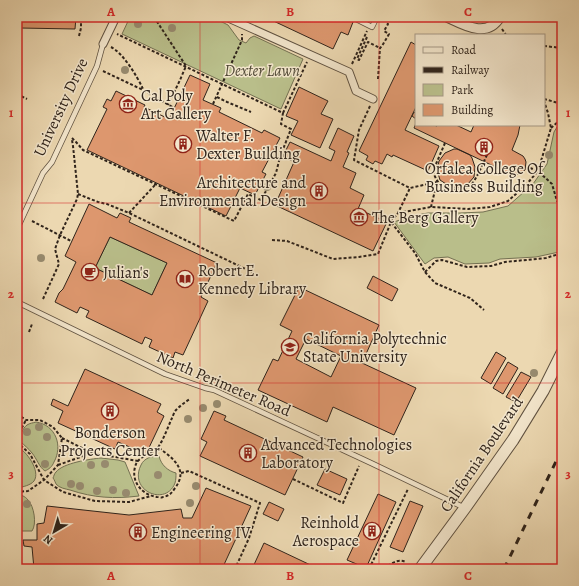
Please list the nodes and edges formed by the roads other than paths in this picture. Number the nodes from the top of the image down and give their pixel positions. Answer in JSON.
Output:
{"nodes":[{"id":1,"x":226,"y":17,"type":"edge"},
{"id":2,"x":352,"y":17,"type":"edge"},
{"id":3,"x":377,"y":17,"type":"edge"},
{"id":4,"x":447,"y":17,"type":"edge"},
{"id":5,"x":500,"y":17,"type":"edge"},
{"id":6,"x":114,"y":20,"type":"edge"},
{"id":7,"x":103,"y":44,"type":"joint"},
{"id":8,"x":373,"y":99,"type":"road end"},
{"id":9,"x":17,"y":229,"type":"edge"},
{"id":10,"x":17,"y":302,"type":"edge"},
{"id":11,"x":562,"y":353,"type":"edge"},
{"id":12,"x":465,"y":508,"type":"junction"},
{"id":13,"x":420,"y":569,"type":"edge"}],
"edges":[{"from":1,"to":8,"type":"street"},
{"from":2,"to":3,"type":"lane"},
{"from":4,"to":5,"type":"street"},
{"from":6,"to":7,"type":"street","name":"University Drive"},
{"from":7,"to":9,"type":"lane","name":"University Drive"},
{"from":10,"to":12,"type":"lane","name":"North Perimeter Road"},
{"from":11,"to":12,"type":"street","name":"California Boulevard"},
{"from":12,"to":13,"type":"street","name":"California Boulevard"}]}
